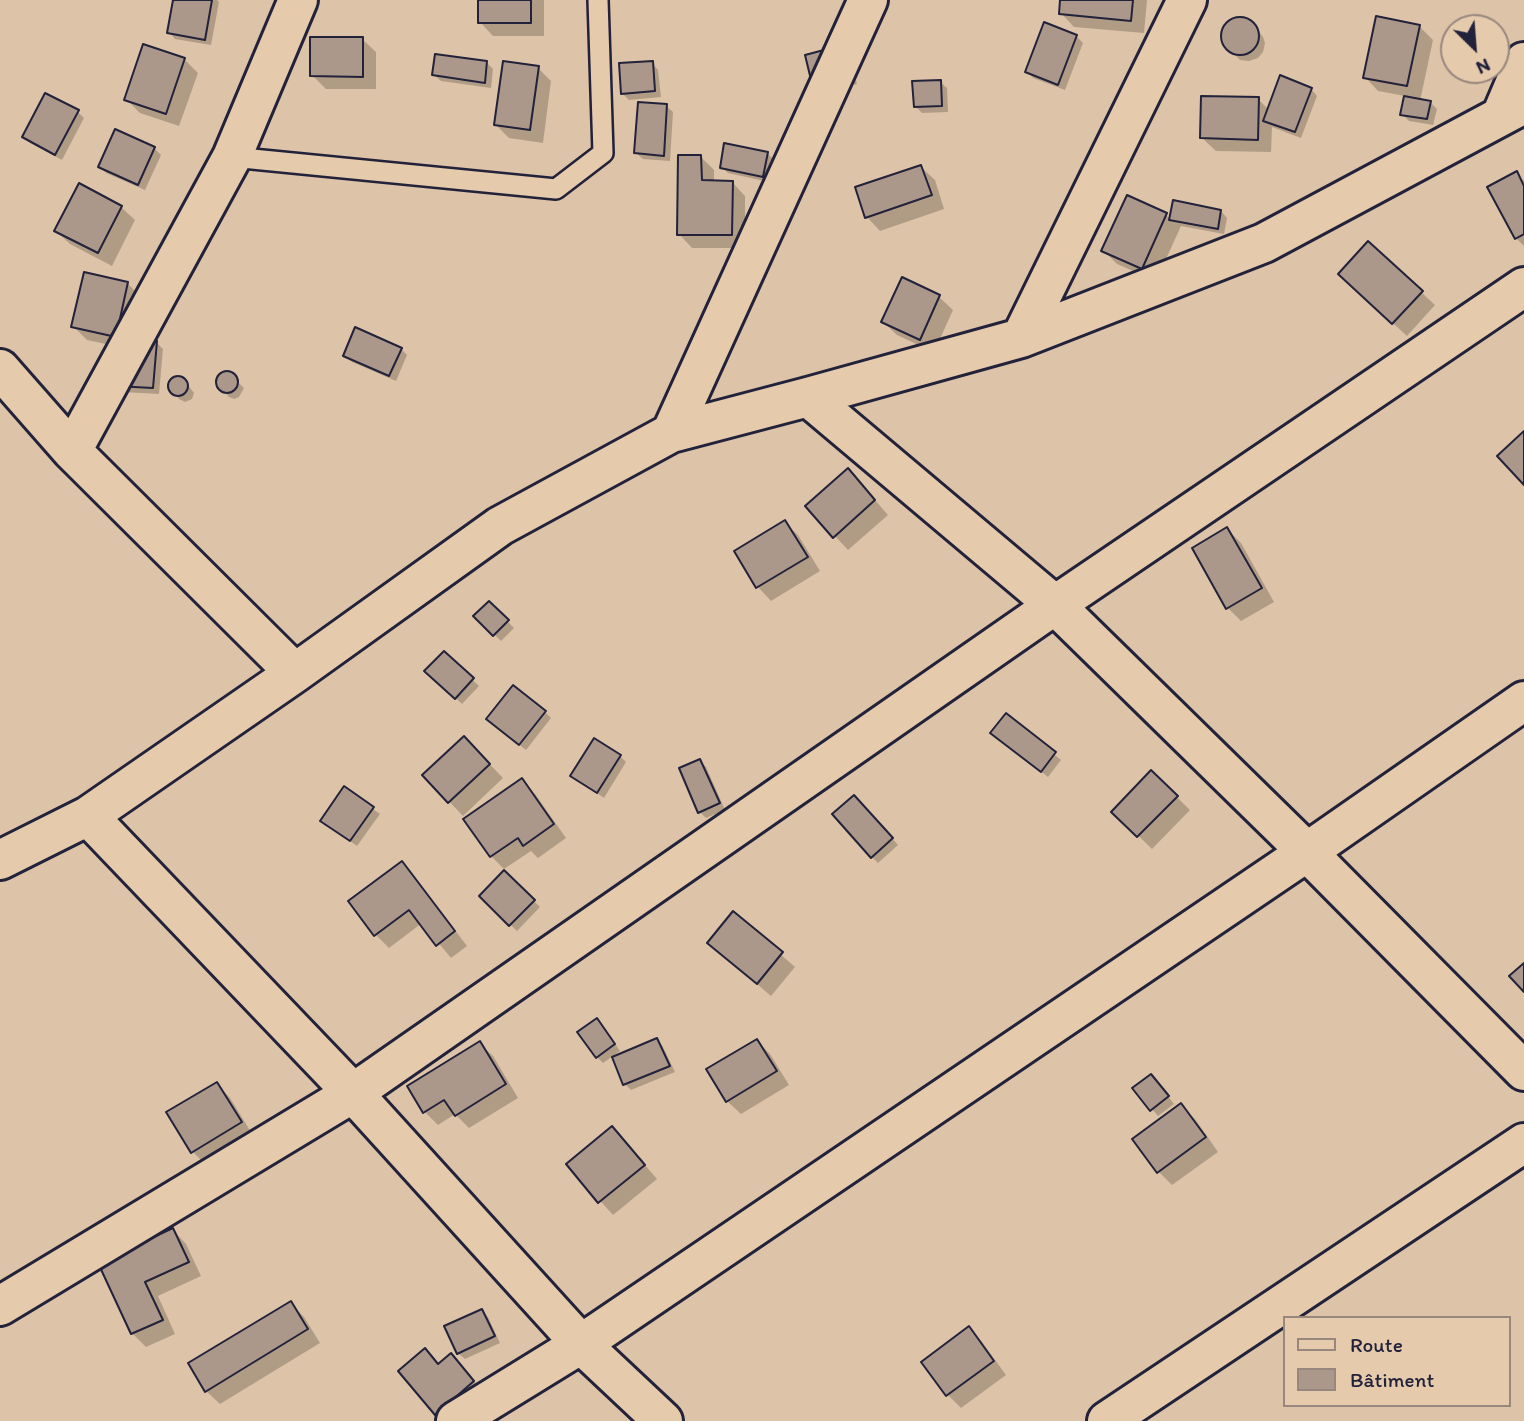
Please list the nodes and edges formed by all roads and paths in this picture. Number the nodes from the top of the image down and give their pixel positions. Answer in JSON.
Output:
{"nodes":[{"id":1,"x":298,"y":0,"type":"edge"},
{"id":2,"x":598,"y":0,"type":"edge"},
{"id":3,"x":868,"y":0,"type":"edge"},
{"id":4,"x":1187,"y":0,"type":"edge"},
{"id":5,"x":1524,"y":62,"type":"edge"},
{"id":6,"x":1513,"y":110,"type":"edge"},
{"id":7,"x":232,"y":157,"type":"junction"},
{"id":8,"x":1524,"y":287,"type":"edge"},
{"id":9,"x":1020,"y":338,"type":"junction"},
{"id":10,"x":0,"y":369,"type":"edge"},
{"id":11,"x":808,"y":397,"type":"junction"},
{"id":12,"x":671,"y":433,"type":"junction"},
{"id":13,"x":72,"y":451,"type":"junction"},
{"id":14,"x":1055,"y":605,"type":"junction"},
{"id":15,"x":295,"y":673,"type":"junction"},
{"id":16,"x":1524,"y":701,"type":"edge"},
{"id":17,"x":88,"y":816,"type":"junction"},
{"id":18,"x":1307,"y":852,"type":"junction"},
{"id":19,"x":0,"y":860,"type":"edge"},
{"id":20,"x":1524,"y":1071,"type":"edge"},
{"id":21,"x":354,"y":1093,"type":"junction"},
{"id":22,"x":1524,"y":1143,"type":"edge"},
{"id":23,"x":0,"y":1306,"type":"edge"},
{"id":24,"x":581,"y":1344,"type":"junction"},
{"id":25,"x":456,"y":1421,"type":"edge"},
{"id":26,"x":663,"y":1421,"type":"edge"},
{"id":27,"x":1107,"y":1421,"type":"edge"}],
"edges":[{"from":1,"to":7,"type":"street"},
{"from":2,"to":7,"type":"lane"},
{"from":3,"to":12,"type":"street"},
{"from":4,"to":9,"type":"street"},
{"from":5,"to":6,"type":"street"},
{"from":6,"to":9,"type":"street"},
{"from":7,"to":13,"type":"street"},
{"from":8,"to":14,"type":"street"},
{"from":9,"to":11,"type":"street"},
{"from":10,"to":13,"type":"street"},
{"from":11,"to":12,"type":"street"},
{"from":11,"to":14,"type":"street"},
{"from":12,"to":15,"type":"street"},
{"from":13,"to":15,"type":"street"},
{"from":14,"to":18,"type":"street"},
{"from":14,"to":21,"type":"street"},
{"from":15,"to":17,"type":"street"},
{"from":16,"to":18,"type":"street"},
{"from":17,"to":19,"type":"street"},
{"from":17,"to":21,"type":"street"},
{"from":18,"to":20,"type":"street"},
{"from":18,"to":24,"type":"street"},
{"from":21,"to":23,"type":"street"},
{"from":21,"to":24,"type":"street"},
{"from":22,"to":27,"type":"street"},
{"from":24,"to":25,"type":"street"},
{"from":24,"to":26,"type":"street"}]}
